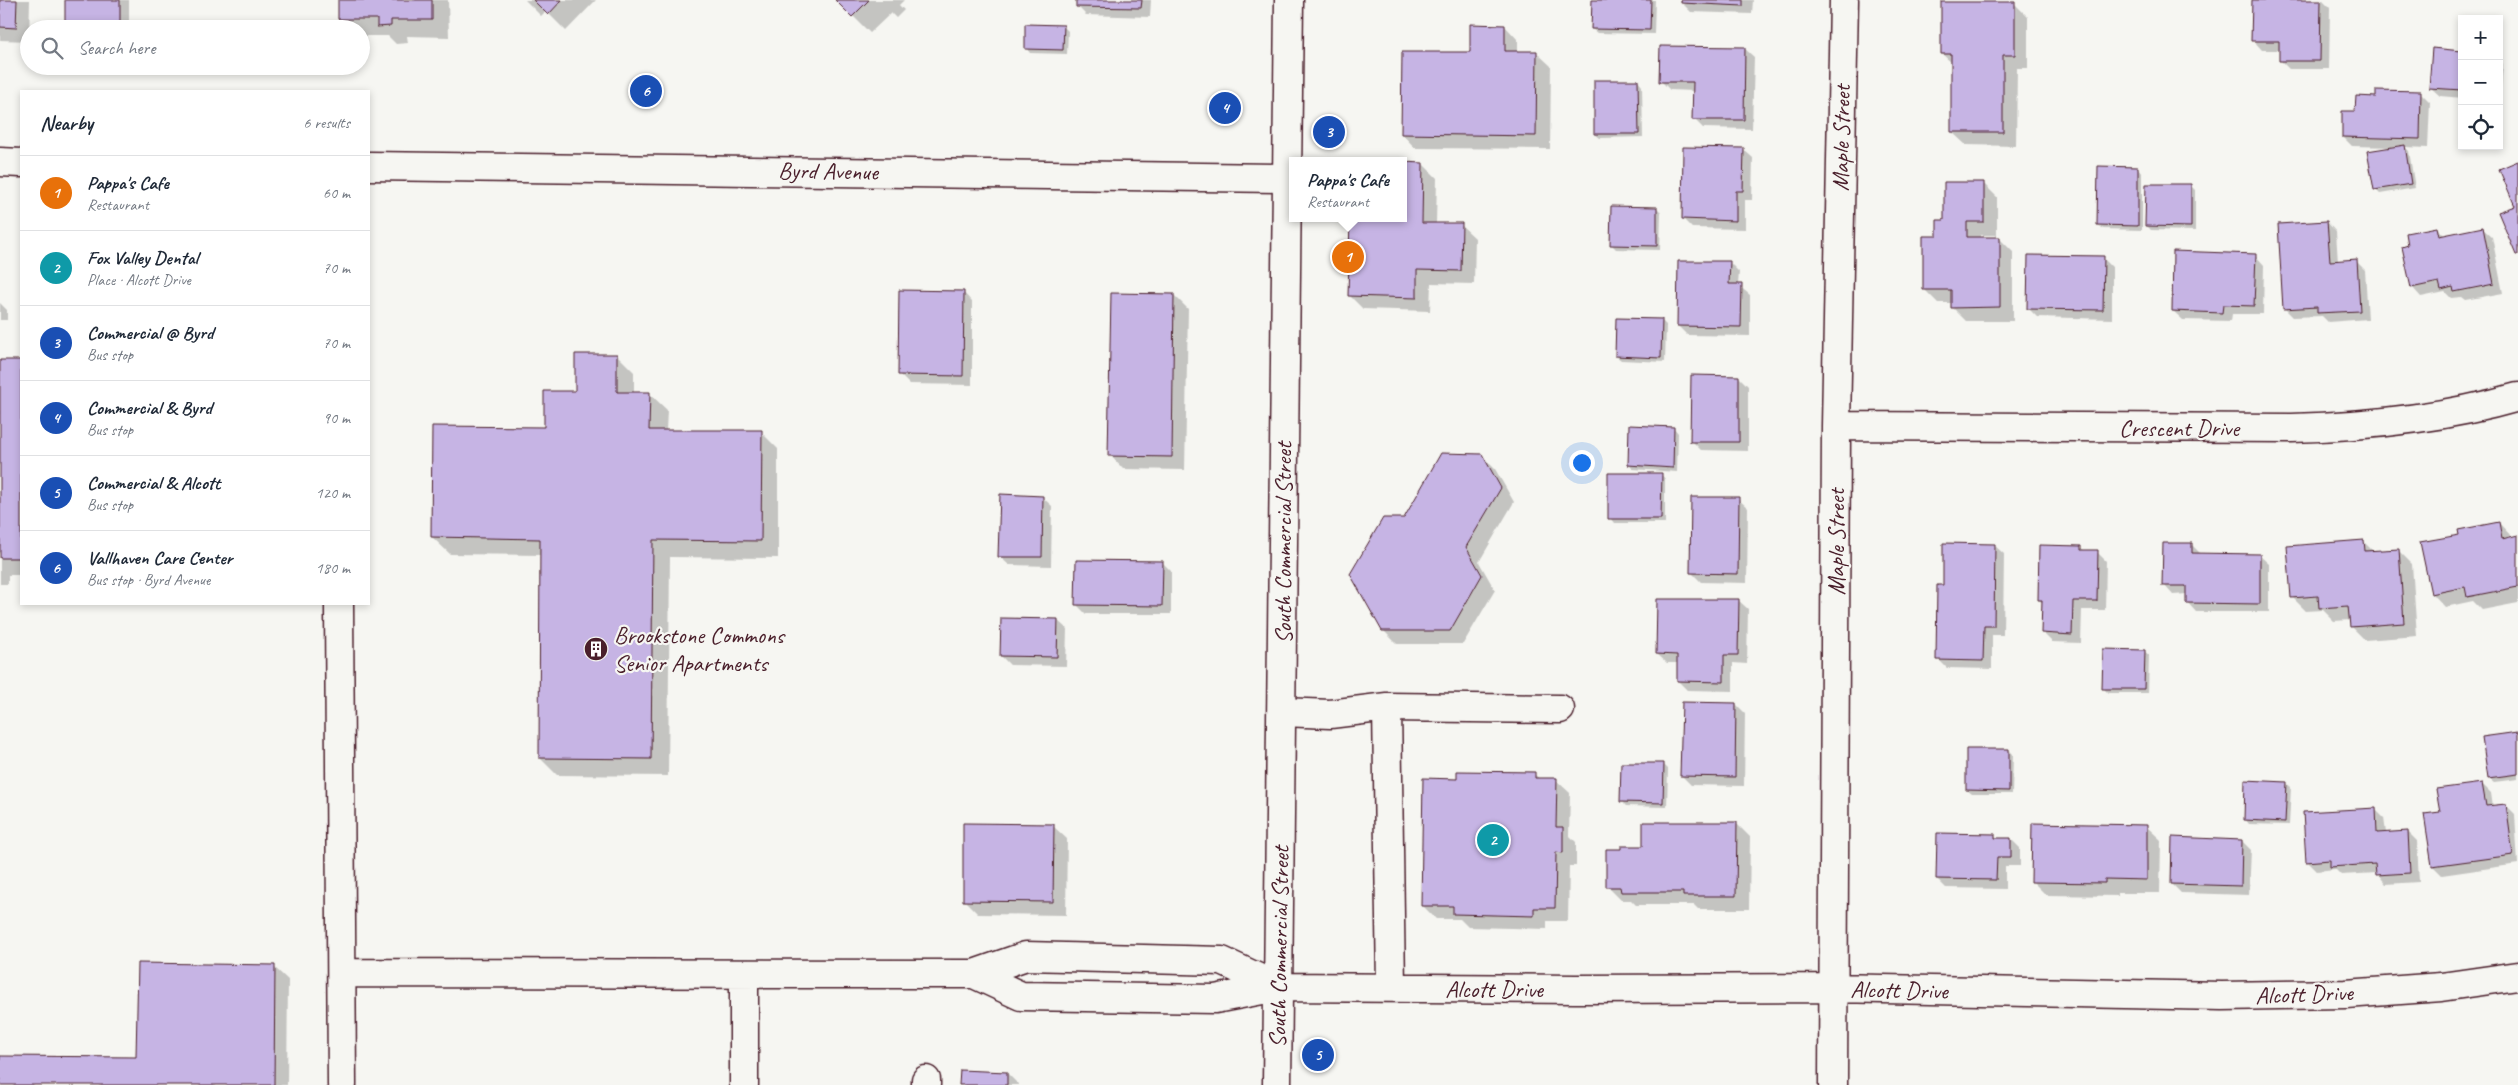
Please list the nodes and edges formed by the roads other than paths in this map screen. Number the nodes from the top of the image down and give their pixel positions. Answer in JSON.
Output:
{"nodes":[{"id":1,"x":1289,"y":0,"type":"edge"},
{"id":2,"x":1844,"y":0,"type":"edge"},
{"id":3,"x":0,"y":162,"type":"edge"},
{"id":4,"x":20,"y":163,"type":"edge"},
{"id":5,"x":370,"y":166,"type":"edge"},
{"id":6,"x":1287,"y":178,"type":"junction"},
{"id":7,"x":2518,"y":396,"type":"edge"},
{"id":8,"x":1836,"y":426,"type":"junction"},
{"id":9,"x":340,"y":605,"type":"edge"},
{"id":10,"x":1387,"y":707,"type":"junction"},
{"id":11,"x":1560,"y":709,"type":"dead end"},
{"id":12,"x":1282,"y":712,"type":"junction"},
{"id":13,"x":342,"y":973,"type":"junction"},
{"id":14,"x":744,"y":974,"type":"junction"},
{"id":15,"x":974,"y":974,"type":"junction"},
{"id":16,"x":2518,"y":976,"type":"edge"},
{"id":17,"x":1278,"y":987,"type":"junction"},
{"id":18,"x":1392,"y":988,"type":"junction"},
{"id":19,"x":1834,"y":988,"type":"junction"},
{"id":20,"x":342,"y":1085,"type":"edge"},
{"id":21,"x":744,"y":1085,"type":"edge"},
{"id":22,"x":1277,"y":1085,"type":"edge"},
{"id":23,"x":1833,"y":1085,"type":"edge"}],
"edges":[{"from":1,"to":6,"type":"street","name":"South Commercial Street"},
{"from":2,"to":8,"type":"street","name":"Maple Street"},
{"from":3,"to":4,"type":"street"},
{"from":5,"to":6,"type":"street","name":"Byrd Avenue"},
{"from":6,"to":12,"type":"street","name":"South Commercial Street"},
{"from":7,"to":8,"type":"street","name":"Crescent Drive"},
{"from":8,"to":19,"type":"street","name":"Maple Street"},
{"from":9,"to":13,"type":"street"},
{"from":10,"to":11,"type":"street"},
{"from":10,"to":12,"type":"street"},
{"from":10,"to":18,"type":"street"},
{"from":12,"to":17,"type":"street","name":"South Commercial Street"},
{"from":13,"to":14,"type":"street"},
{"from":13,"to":20,"type":"street"},
{"from":14,"to":15,"type":"street"},
{"from":14,"to":21,"type":"street"},
{"from":15,"to":17,"type":"street"},
{"from":15,"to":17,"type":"street"},
{"from":16,"to":19,"type":"street","name":"Alcott Drive"},
{"from":17,"to":18,"type":"street","name":"Alcott Drive"},
{"from":17,"to":22,"type":"street","name":"South Commercial Street"},
{"from":18,"to":19,"type":"street","name":"Alcott Drive"},
{"from":19,"to":23,"type":"street","name":"Maple Street"}]}
